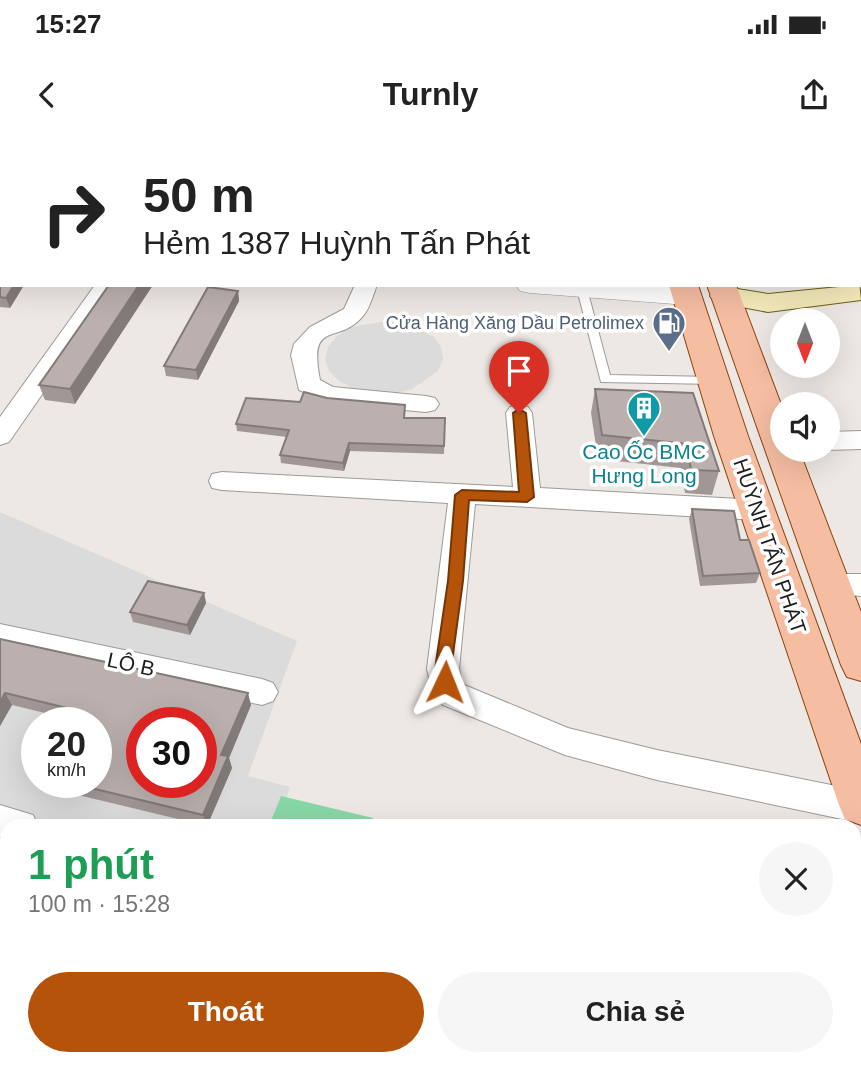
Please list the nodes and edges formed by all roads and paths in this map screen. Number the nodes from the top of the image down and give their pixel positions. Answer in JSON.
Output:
{"nodes":[{"id":1,"x":106,"y":287,"type":"edge"},
{"id":2,"x":365,"y":287,"type":"edge"},
{"id":3,"x":556,"y":287,"type":"edge"},
{"id":4,"x":582,"y":289,"type":"junction"},
{"id":5,"x":713,"y":290,"type":"edge"},
{"id":6,"x":861,"y":291,"type":"edge"},
{"id":7,"x":714,"y":382,"type":"junction"},
{"id":8,"x":426,"y":404,"type":"dead end"},
{"id":9,"x":519,"y":413,"type":"dead end"},
{"id":10,"x":770,"y":418,"type":"edge"},
{"id":11,"x":0,"y":436,"type":"edge"},
{"id":12,"x":861,"y":440,"type":"edge"},
{"id":13,"x":840,"y":441,"type":"edge"},
{"id":14,"x":790,"y":462,"type":"edge"},
{"id":15,"x":222,"y":481,"type":"dead end"},
{"id":16,"x":462,"y":495,"type":"junction"},
{"id":17,"x":527,"y":497,"type":"junction"},
{"id":18,"x":758,"y":510,"type":"junction"},
{"id":19,"x":846,"y":585,"type":"edge"},
{"id":20,"x":0,"y":636,"type":"edge"},
{"id":21,"x":861,"y":665,"type":"edge"},
{"id":22,"x":262,"y":692,"type":"dead end"},
{"id":23,"x":846,"y":722,"type":"edge"},
{"id":24,"x":861,"y":806,"type":"edge"}],
"edges":[{"from":1,"to":11,"type":"street"},
{"from":2,"to":8,"type":"street"},
{"from":3,"to":4,"type":"street"},
{"from":4,"to":5,"type":"street"},
{"from":4,"to":7,"type":"lane"},
{"from":5,"to":6,"type":"main road"},
{"from":5,"to":7,"type":"main road","name":"HUỲNH TẤN PHÁT"},
{"from":5,"to":10,"type":"main road","name":"HUỲNH TẤN PHÁT"},
{"from":7,"to":18,"type":"main road","name":"HUỲNH TẤN PHÁT"},
{"from":9,"to":17,"type":"street"},
{"from":12,"to":13,"type":"street"},
{"from":14,"to":19,"type":"main road","name":"HUỲNH TẤN PHÁT"},
{"from":15,"to":16,"type":"street"},
{"from":16,"to":17,"type":"street"},
{"from":16,"to":24,"type":"street"},
{"from":17,"to":18,"type":"street"},
{"from":18,"to":23,"type":"main road","name":"HUỲNH TẤN PHÁT"},
{"from":19,"to":21,"type":"main road","name":"HUỲNH TẤN PHÁT"},
{"from":20,"to":22,"type":"street","name":"LÔ B"},
{"from":23,"to":24,"type":"main road","name":"HUỲNH TẤN PHÁT"}]}
